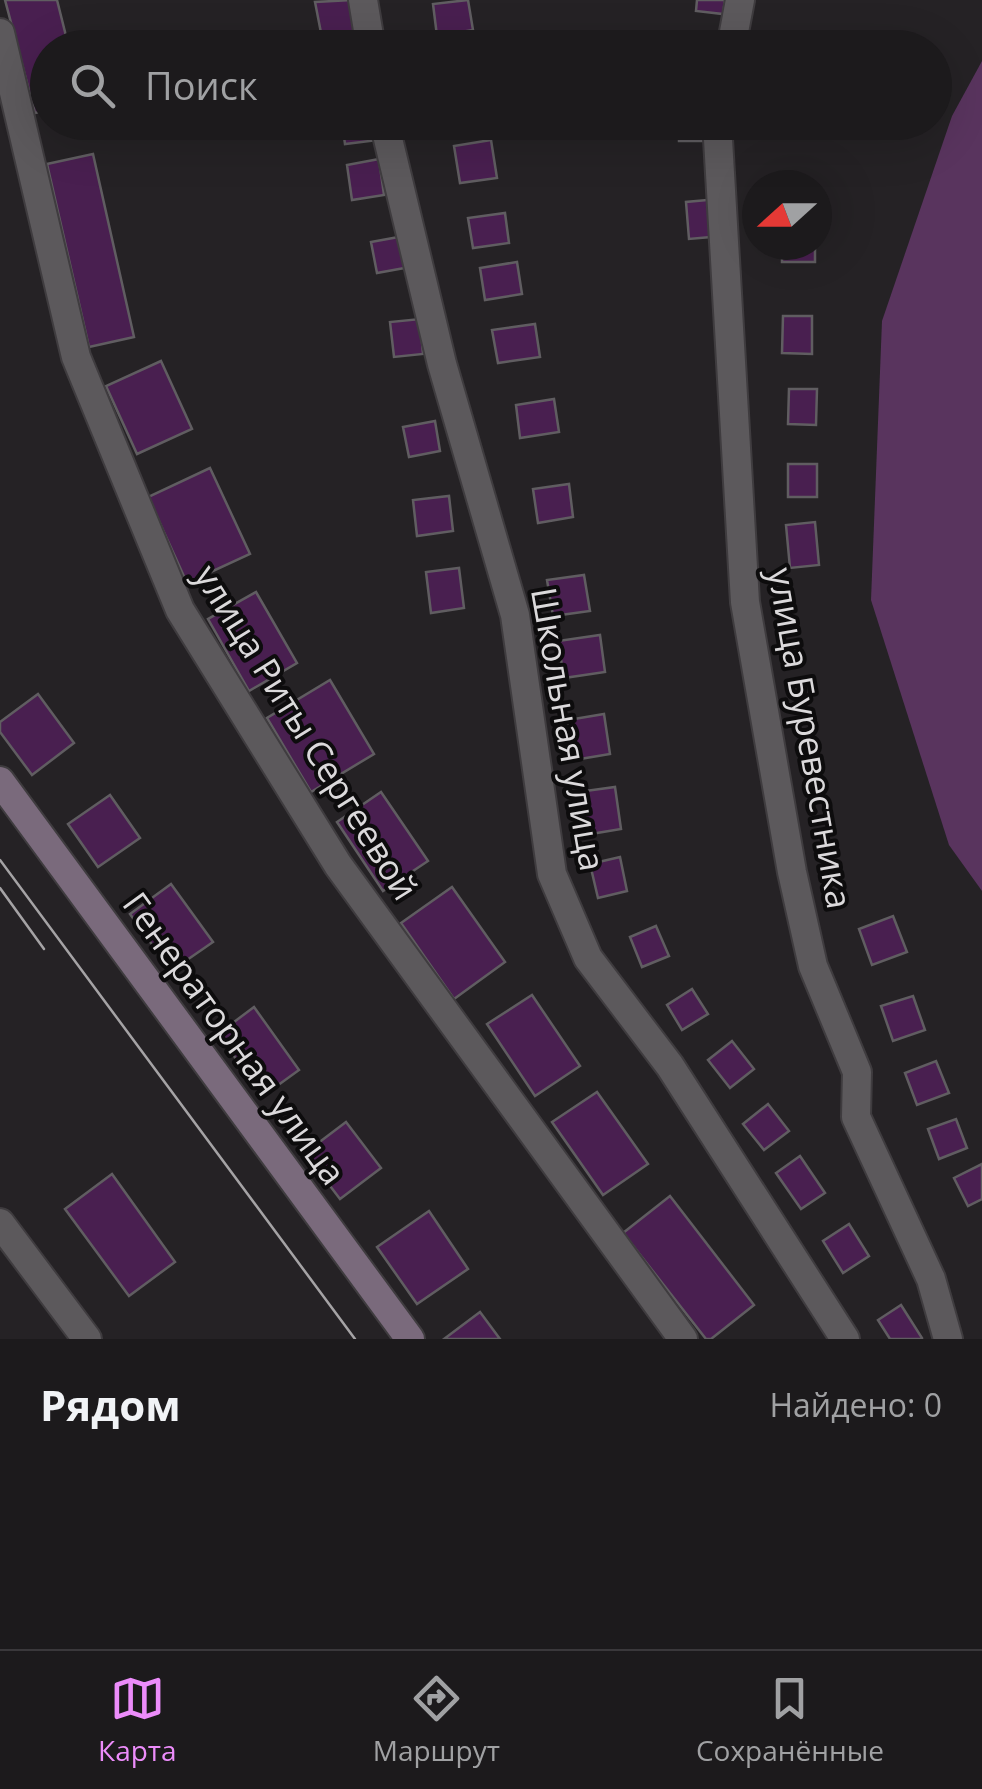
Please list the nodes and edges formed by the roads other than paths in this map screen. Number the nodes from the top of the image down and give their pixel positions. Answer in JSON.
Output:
{"nodes":[{"id":1,"x":364,"y":0,"type":"edge"},
{"id":2,"x":740,"y":0,"type":"edge"},
{"id":3,"x":368,"y":30,"type":"edge"},
{"id":4,"x":734,"y":30,"type":"edge"},
{"id":5,"x":0,"y":33,"type":"edge"},
{"id":6,"x":388,"y":140,"type":"edge"},
{"id":7,"x":718,"y":140,"type":"edge"},
{"id":8,"x":0,"y":781,"type":"edge"},
{"id":9,"x":0,"y":1223,"type":"edge"},
{"id":10,"x":87,"y":1339,"type":"edge"},
{"id":11,"x":410,"y":1339,"type":"edge"},
{"id":12,"x":683,"y":1339,"type":"edge"},
{"id":13,"x":845,"y":1339,"type":"edge"},
{"id":14,"x":948,"y":1339,"type":"edge"}],
"edges":[{"from":1,"to":3,"type":"street"},
{"from":2,"to":4,"type":"street"},
{"from":5,"to":12,"type":"street","name":"улица Риты Сергеевой"},
{"from":6,"to":13,"type":"street","name":"Школьная улица"},
{"from":7,"to":14,"type":"street","name":"улица Буревестника"},
{"from":8,"to":11,"type":"main road","name":"Генераторная улица"},
{"from":9,"to":10,"type":"street"}]}
